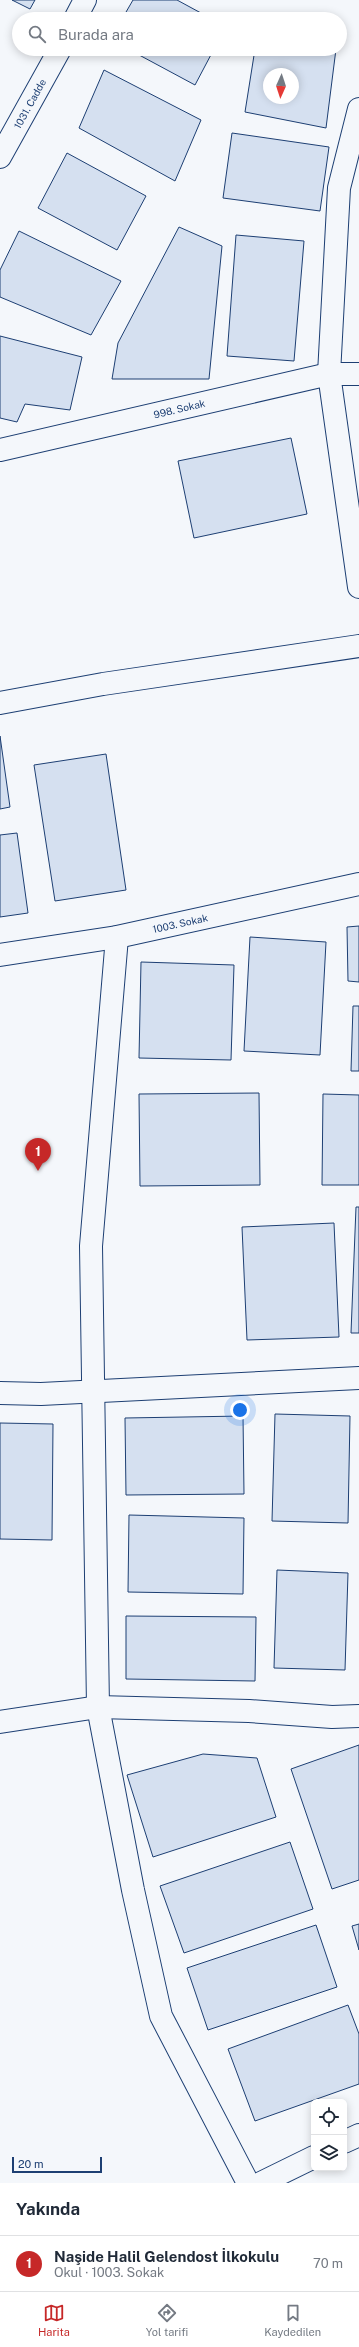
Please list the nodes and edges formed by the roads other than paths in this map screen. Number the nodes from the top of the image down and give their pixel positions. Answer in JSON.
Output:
{"nodes":[{"id":1,"x":85,"y":0,"type":"edge"},
{"id":2,"x":79,"y":12,"type":"edge"},
{"id":3,"x":56,"y":56,"type":"edge"},
{"id":4,"x":359,"y":109,"type":"edge"},
{"id":5,"x":0,"y":157,"type":"edge"},
{"id":6,"x":329,"y":374,"type":"junction"},
{"id":7,"x":359,"y":374,"type":"edge"},
{"id":8,"x":0,"y":450,"type":"edge"},
{"id":9,"x":359,"y":587,"type":"edge"},
{"id":10,"x":359,"y":646,"type":"edge"},
{"id":11,"x":0,"y":703,"type":"edge"},
{"id":12,"x":359,"y":884,"type":"edge"},
{"id":13,"x":117,"y":938,"type":"junction"},
{"id":14,"x":0,"y":955,"type":"edge"},
{"id":15,"x":359,"y":1378,"type":"edge"},
{"id":16,"x":94,"y":1392,"type":"junction"},
{"id":17,"x":0,"y":1393,"type":"edge"},
{"id":18,"x":98,"y":1706,"type":"junction"},
{"id":19,"x":359,"y":1716,"type":"edge"},
{"id":20,"x":0,"y":1722,"type":"edge"},
{"id":21,"x":359,"y":2135,"type":"edge"},
{"id":22,"x":347,"y":2141,"type":"edge"},
{"id":23,"x":311,"y":2158,"type":"edge"},
{"id":24,"x":248,"y":2183,"type":"edge"},
{"id":25,"x":261,"y":2183,"type":"edge"}],
"edges":[{"from":1,"to":2,"type":"street"},
{"from":3,"to":5,"type":"street","name":"1031. Cadde"},
{"from":4,"to":6,"type":"street"},
{"from":6,"to":7,"type":"street","name":"998. Sokak"},
{"from":6,"to":8,"type":"street","name":"998. Sokak"},
{"from":6,"to":9,"type":"street"},
{"from":10,"to":11,"type":"street"},
{"from":12,"to":13,"type":"street","name":"1003. Sokak"},
{"from":13,"to":14,"type":"street","name":"1003. Sokak"},
{"from":13,"to":16,"type":"street"},
{"from":15,"to":16,"type":"street"},
{"from":16,"to":17,"type":"street"},
{"from":16,"to":18,"type":"street"},
{"from":18,"to":19,"type":"street"},
{"from":18,"to":20,"type":"street"},
{"from":18,"to":24,"type":"street"},
{"from":21,"to":22,"type":"street"},
{"from":23,"to":25,"type":"street"}]}
